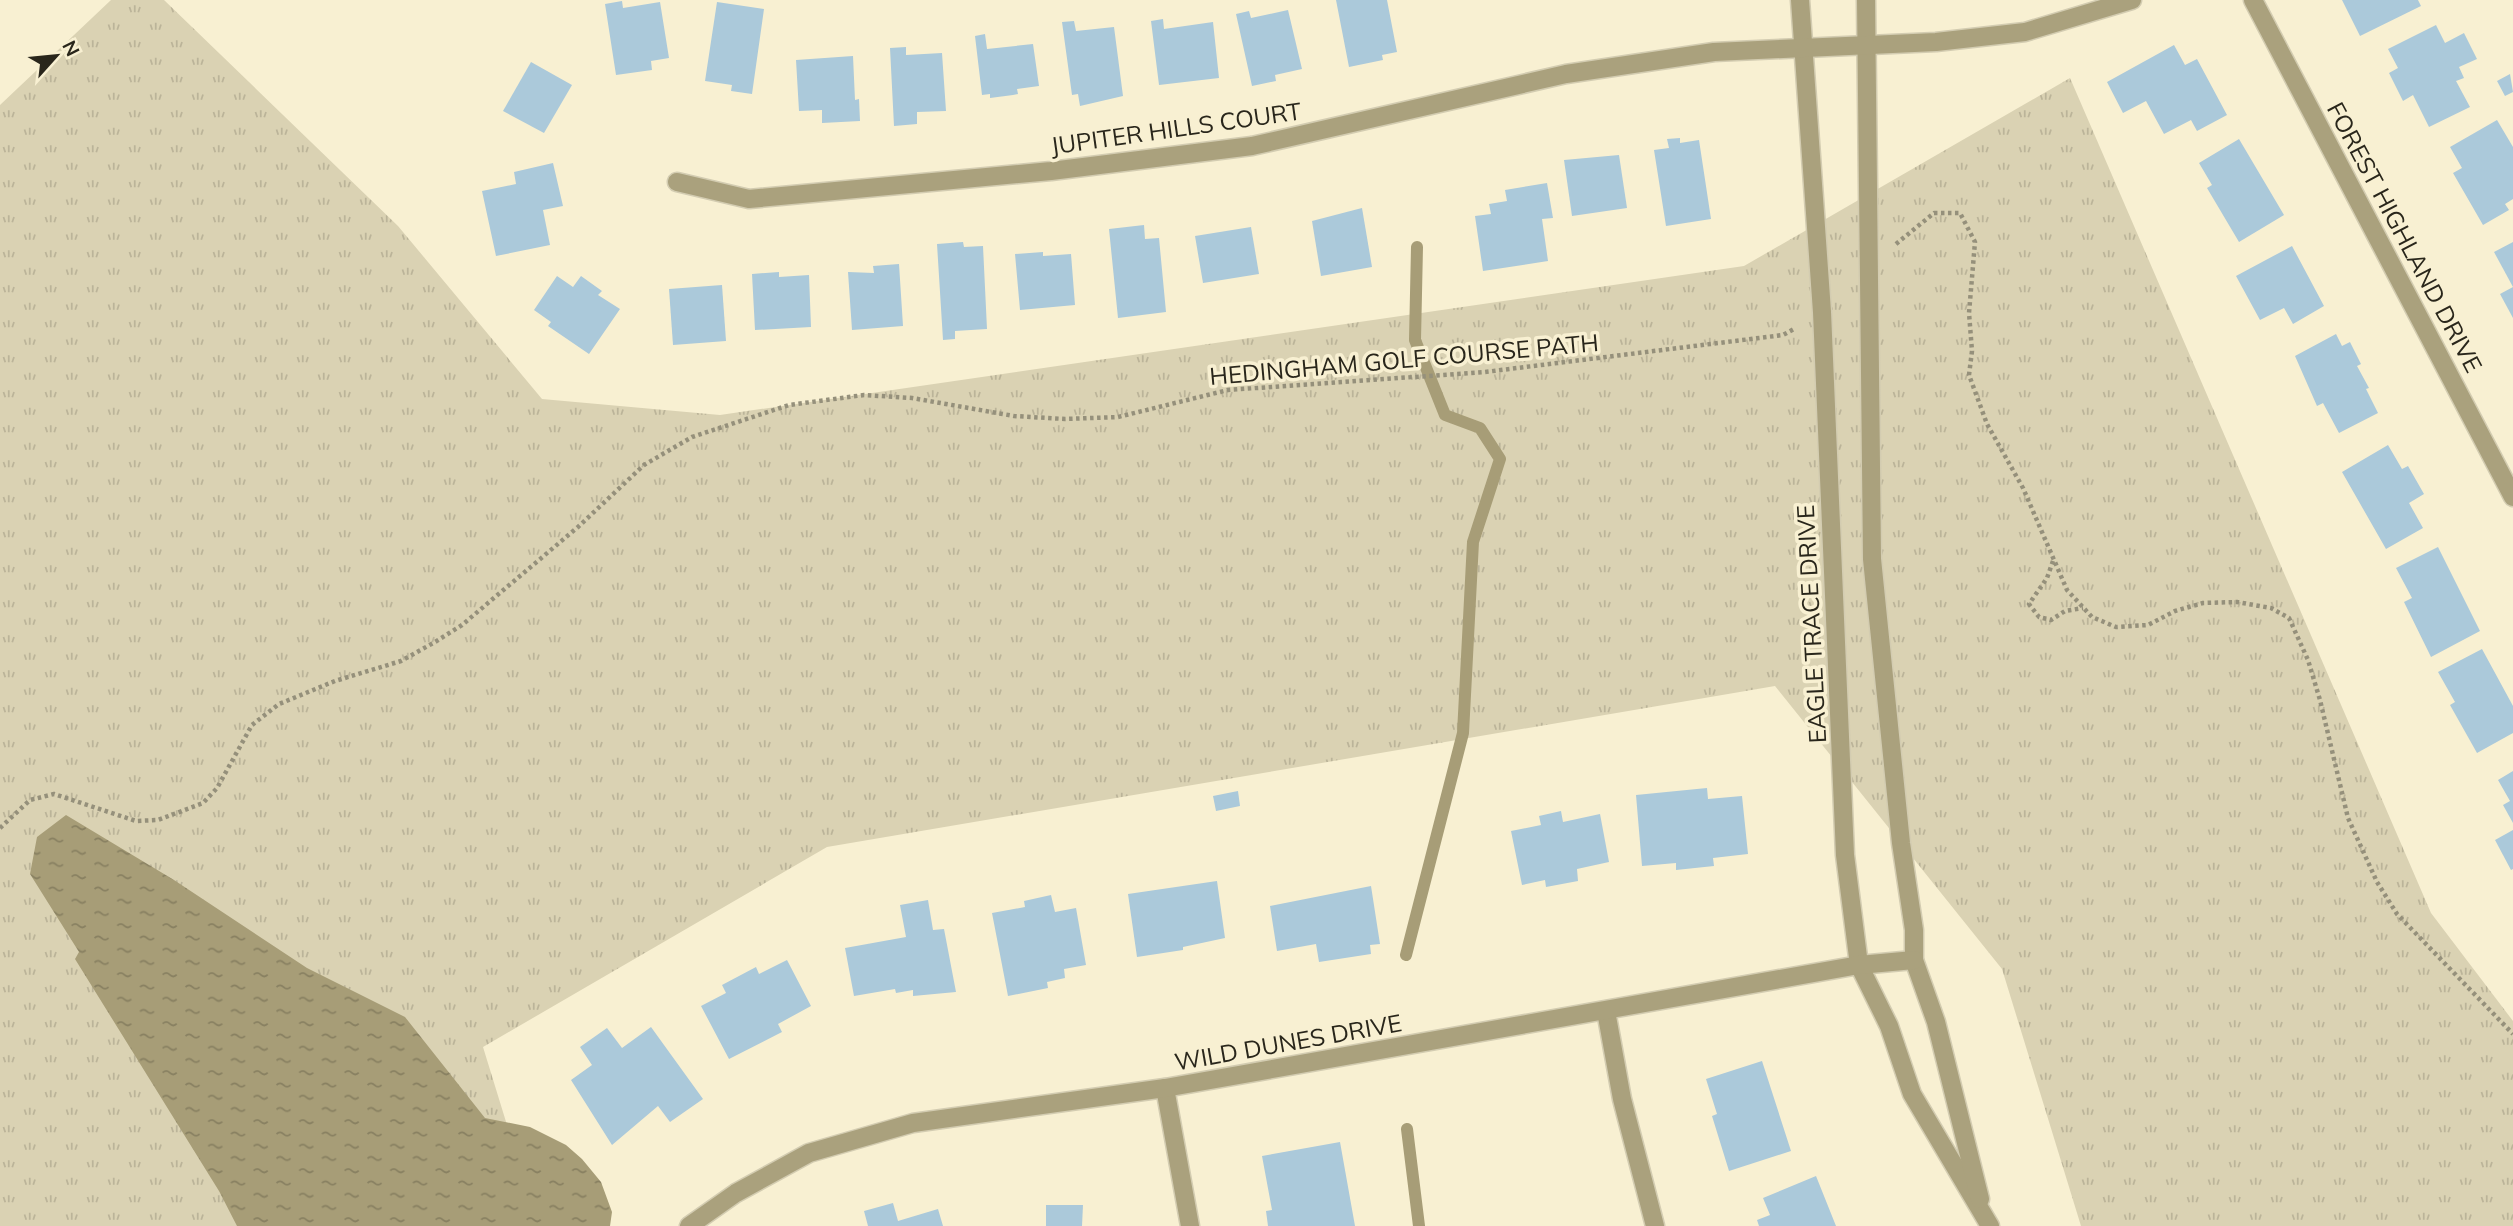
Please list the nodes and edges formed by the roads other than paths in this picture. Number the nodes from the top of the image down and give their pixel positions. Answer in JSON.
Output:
{"nodes":[{"id":1,"x":1800,"y":0,"type":"edge"},
{"id":2,"x":1866,"y":0,"type":"edge"},
{"id":3,"x":2132,"y":0,"type":"edge"},
{"id":4,"x":2253,"y":0,"type":"edge"},
{"id":5,"x":1804,"y":46,"type":"junction"},
{"id":6,"x":1869,"y":46,"type":"junction"},
{"id":7,"x":677,"y":182,"type":"dead end"},
{"id":8,"x":2513,"y":497,"type":"edge"},
{"id":9,"x":1914,"y":960,"type":"junction"},
{"id":10,"x":1859,"y":965,"type":"junction"},
{"id":11,"x":1606,"y":1011,"type":"junction"},
{"id":12,"x":1165,"y":1088,"type":"junction"},
{"id":13,"x":1987,"y":1221,"type":"edge"},
{"id":14,"x":690,"y":1226,"type":"edge"},
{"id":15,"x":1190,"y":1226,"type":"edge"},
{"id":16,"x":1655,"y":1226,"type":"edge"}],
"edges":[{"from":1,"to":5,"type":"street","name":"EAGLE TRACE DRIVE"},
{"from":2,"to":6,"type":"street","name":"EAGLE TRACE DRIVE"},
{"from":3,"to":6,"type":"street","name":"JUPITER HILLS COURT"},
{"from":4,"to":8,"type":"street","name":"FOREST HIGHLAND DRIVE"},
{"from":5,"to":6,"type":"street","name":"JUPITER HILLS COURT"},
{"from":5,"to":7,"type":"street","name":"JUPITER HILLS COURT"},
{"from":5,"to":10,"type":"street","name":"EAGLE TRACE DRIVE"},
{"from":6,"to":9,"type":"street","name":"EAGLE TRACE DRIVE"},
{"from":9,"to":10,"type":"street","name":"WILD DUNES DRIVE"},
{"from":9,"to":13,"type":"street","name":"EAGLE TRACE DRIVE"},
{"from":10,"to":11,"type":"street","name":"WILD DUNES DRIVE"},
{"from":10,"to":13,"type":"street","name":"EAGLE TRACE DRIVE"},
{"from":11,"to":12,"type":"street","name":"WILD DUNES DRIVE"},
{"from":11,"to":16,"type":"street"},
{"from":12,"to":14,"type":"street","name":"WILD DUNES DRIVE"},
{"from":12,"to":15,"type":"street"}]}
